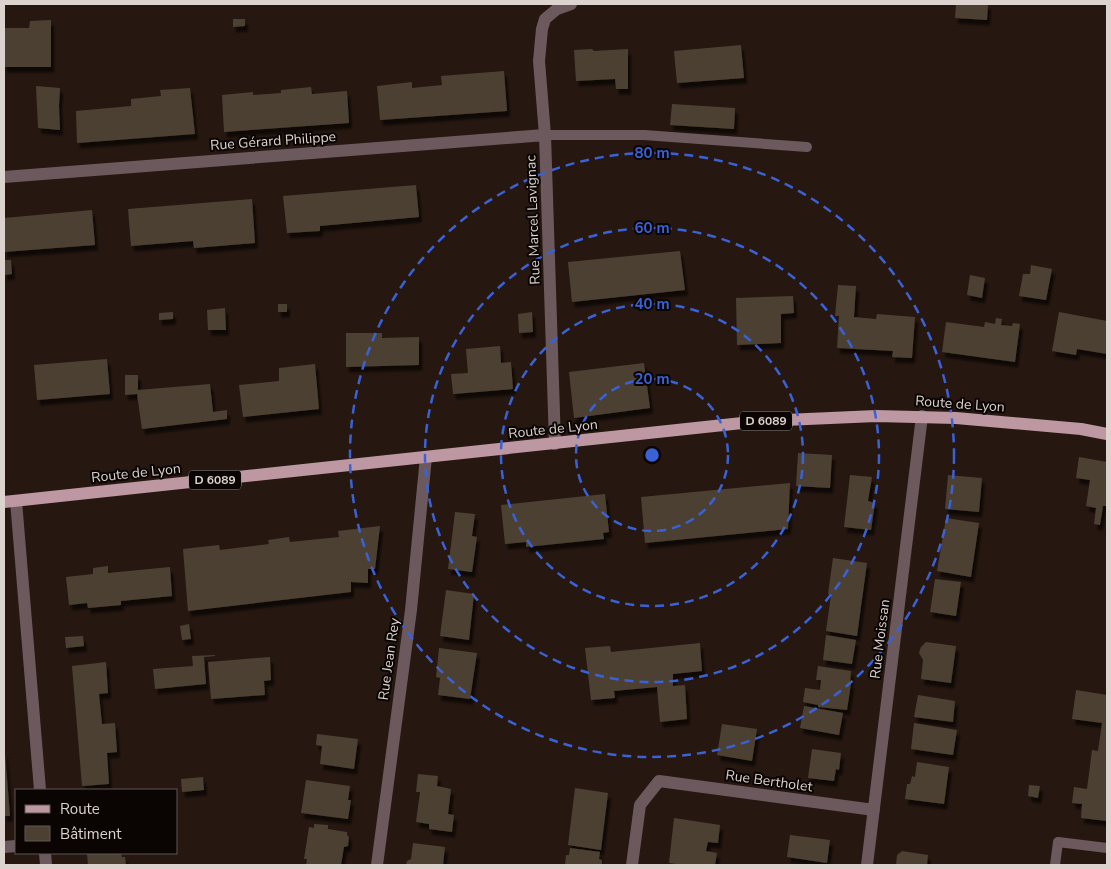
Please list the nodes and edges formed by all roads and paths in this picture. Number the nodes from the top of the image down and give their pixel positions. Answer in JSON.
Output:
{"nodes":[{"id":1,"x":571,"y":4,"type":"edge"},
{"id":2,"x":554,"y":6,"type":"edge"},
{"id":3,"x":545,"y":135,"type":"junction"},
{"id":4,"x":807,"y":147,"type":"dead end"},
{"id":5,"x":4,"y":177,"type":"edge"},
{"id":6,"x":922,"y":416,"type":"junction"},
{"id":7,"x":1107,"y":434,"type":"edge"},
{"id":8,"x":555,"y":444,"type":"junction"},
{"id":9,"x":426,"y":457,"type":"junction"},
{"id":10,"x":10,"y":502,"type":"edge"},
{"id":11,"x":40,"y":789,"type":"edge"},
{"id":12,"x":874,"y":810,"type":"junction"},
{"id":13,"x":1107,"y":848,"type":"edge"},
{"id":14,"x":377,"y":865,"type":"edge"},
{"id":15,"x":632,"y":865,"type":"edge"},
{"id":16,"x":867,"y":865,"type":"edge"},
{"id":17,"x":1055,"y":865,"type":"edge"}],
"edges":[{"from":1,"to":2,"type":"street"},
{"from":2,"to":3,"type":"street","name":"Rue Marcel Lavignac"},
{"from":3,"to":4,"type":"lane"},
{"from":3,"to":5,"type":"street","name":"Rue Gérard Philippe"},
{"from":3,"to":8,"type":"street","name":"Rue Marcel Lavignac"},
{"from":6,"to":7,"type":"main road","name":"Route de Lyon","number":"D 6089"},
{"from":6,"to":8,"type":"main road","name":"Route de Lyon","number":"D 6089"},
{"from":6,"to":12,"type":"street","name":"Rue Moissan"},
{"from":8,"to":9,"type":"main road","name":"Route de Lyon","number":"D 6089"},
{"from":9,"to":10,"type":"main road","name":"Route de Lyon","number":"D 6089"},
{"from":9,"to":14,"type":"street","name":"Rue Jean Rey"},
{"from":10,"to":11,"type":"street"},
{"from":12,"to":15,"type":"street","name":"Rue Bertholet"},
{"from":12,"to":16,"type":"street","name":"Rue Moissan"},
{"from":13,"to":17,"type":"lane"}]}
